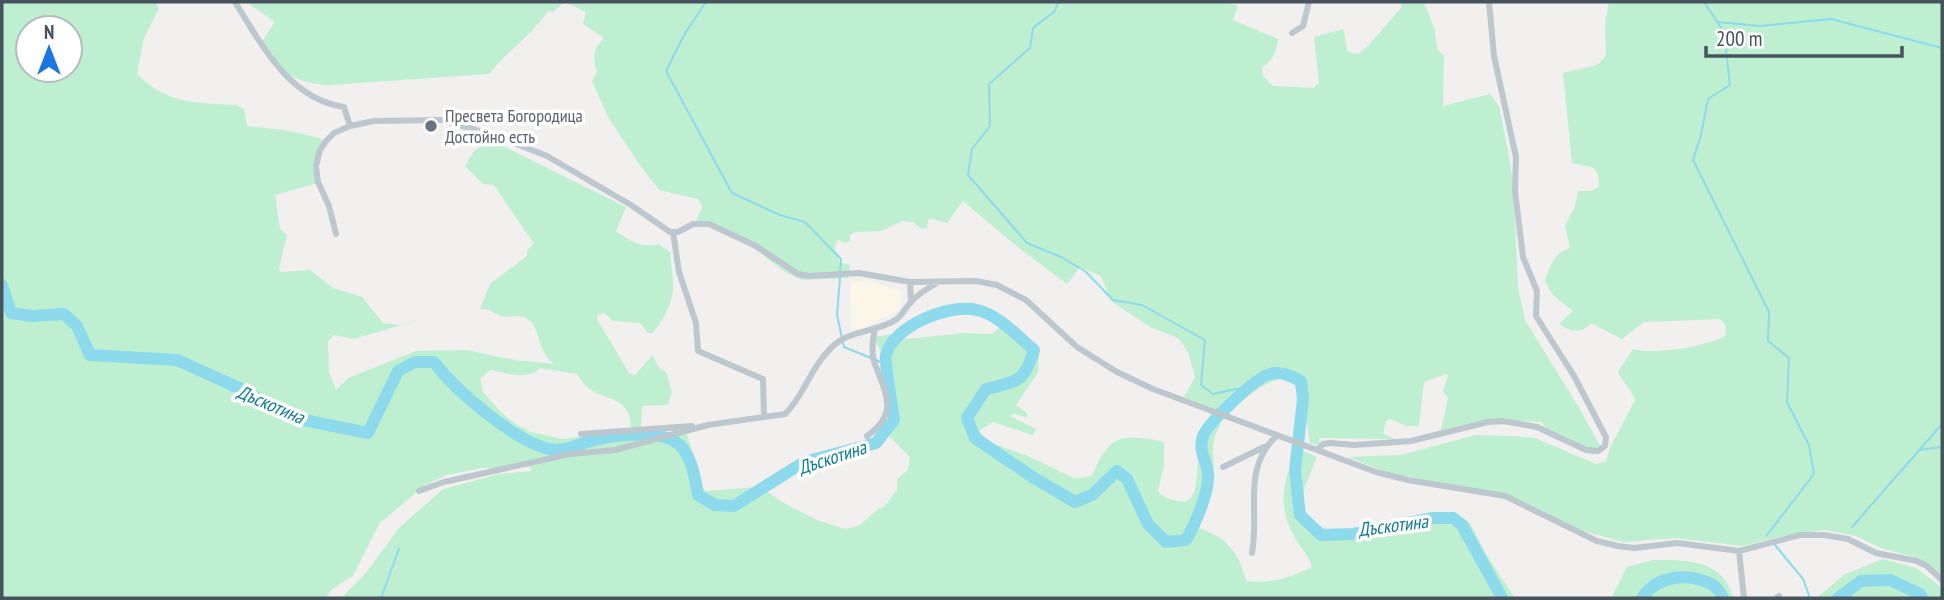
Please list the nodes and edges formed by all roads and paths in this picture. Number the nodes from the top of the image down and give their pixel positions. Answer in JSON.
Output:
{"nodes":[{"id":1,"x":235,"y":2,"type":"edge"},
{"id":2,"x":1309,"y":2,"type":"edge"},
{"id":3,"x":1489,"y":2,"type":"edge"},
{"id":4,"x":1292,"y":33,"type":"dead end"},
{"id":5,"x":350,"y":126,"type":"junction"},
{"id":6,"x":673,"y":232,"type":"junction"},
{"id":7,"x":336,"y":234,"type":"dead end"},
{"id":8,"x":910,"y":282,"type":"junction"},
{"id":9,"x":939,"y":282,"type":"junction"},
{"id":10,"x":911,"y":302,"type":"junction"},
{"id":11,"x":875,"y":328,"type":"junction"},
{"id":12,"x":764,"y":416,"type":"junction"},
{"id":13,"x":708,"y":425,"type":"junction"},
{"id":14,"x":580,"y":434,"type":"dead end"},
{"id":15,"x":1277,"y":435,"type":"junction"},
{"id":16,"x":867,"y":436,"type":"dead end"},
{"id":17,"x":1264,"y":447,"type":"junction"},
{"id":18,"x":1314,"y":448,"type":"junction"},
{"id":19,"x":1223,"y":467,"type":"dead end"},
{"id":20,"x":419,"y":491,"type":"dead end"},
{"id":21,"x":1739,"y":551,"type":"junction"},
{"id":22,"x":1252,"y":553,"type":"dead end"},
{"id":23,"x":1942,"y":580,"type":"edge"},
{"id":24,"x":1744,"y":598,"type":"edge"}],
"edges":[{"from":1,"to":5,"type":"street"},
{"from":2,"to":4,"type":"street"},
{"from":3,"to":18,"type":"street"},
{"from":5,"to":6,"type":"street"},
{"from":5,"to":7,"type":"street"},
{"from":6,"to":8,"type":"street"},
{"from":6,"to":12,"type":"street"},
{"from":8,"to":9,"type":"street"},
{"from":8,"to":10,"type":"street"},
{"from":9,"to":10,"type":"street"},
{"from":9,"to":15,"type":"street"},
{"from":10,"to":11,"type":"street"},
{"from":11,"to":12,"type":"street"},
{"from":11,"to":16,"type":"street"},
{"from":12,"to":13,"type":"street"},
{"from":13,"to":14,"type":"street"},
{"from":13,"to":20,"type":"street"},
{"from":15,"to":17,"type":"street"},
{"from":15,"to":18,"type":"street"},
{"from":17,"to":19,"type":"street"},
{"from":17,"to":22,"type":"street"},
{"from":18,"to":21,"type":"street"},
{"from":21,"to":23,"type":"street"},
{"from":21,"to":24,"type":"street"}]}
